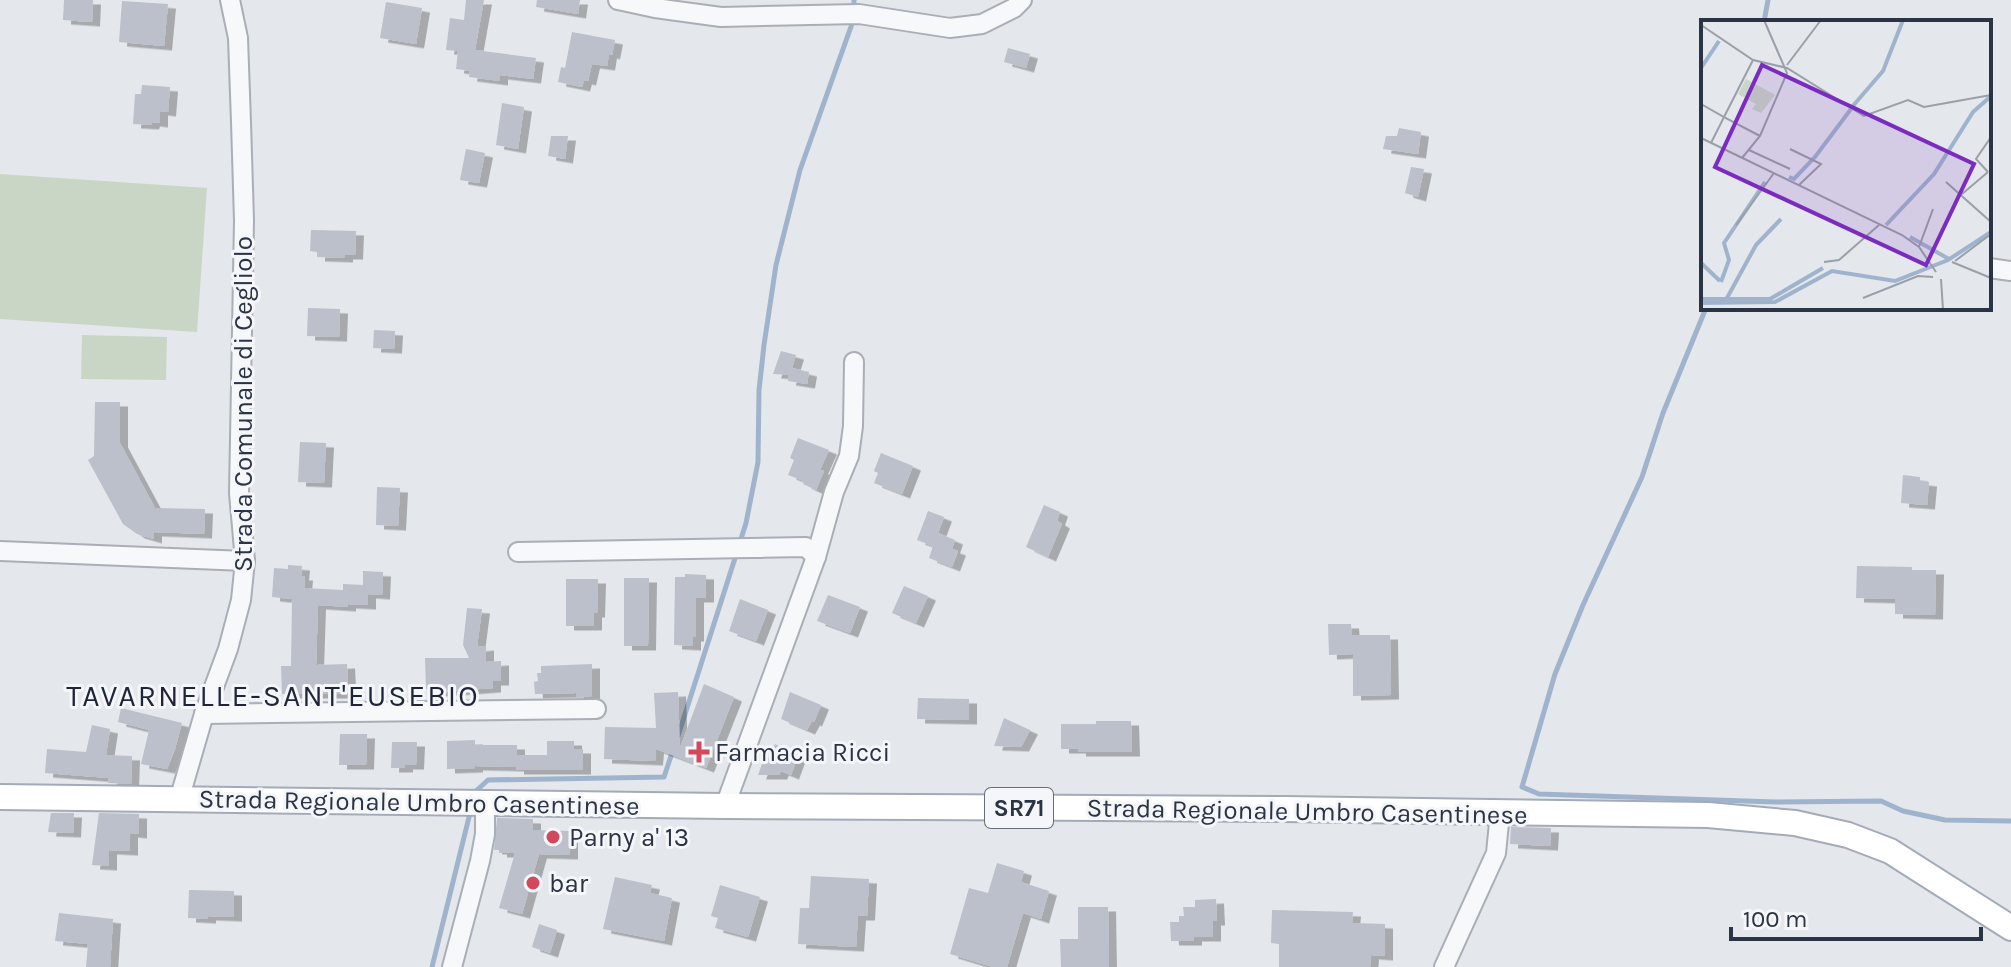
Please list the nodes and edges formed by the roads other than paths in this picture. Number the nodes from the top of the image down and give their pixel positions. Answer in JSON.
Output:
{"nodes":[{"id":1,"x":230,"y":0,"type":"edge"},
{"id":2,"x":618,"y":0,"type":"edge"},
{"id":3,"x":1022,"y":0,"type":"edge"},
{"id":4,"x":1991,"y":268,"type":"edge"},
{"id":5,"x":2011,"y":271,"type":"edge"},
{"id":6,"x":854,"y":362,"type":"dead end"},
{"id":7,"x":0,"y":551,"type":"edge"},
{"id":8,"x":518,"y":552,"type":"dead end"},
{"id":9,"x":816,"y":557,"type":"junction"},
{"id":10,"x":245,"y":561,"type":"junction"},
{"id":11,"x":596,"y":709,"type":"dead end"},
{"id":12,"x":204,"y":714,"type":"junction"},
{"id":13,"x":0,"y":797,"type":"edge"},
{"id":14,"x":179,"y":800,"type":"junction"},
{"id":15,"x":485,"y":802,"type":"junction"},
{"id":16,"x":725,"y":806,"type":"junction"},
{"id":17,"x":1500,"y":813,"type":"junction"},
{"id":18,"x":2011,"y":928,"type":"edge"},
{"id":19,"x":452,"y":967,"type":"edge"},
{"id":20,"x":1444,"y":967,"type":"edge"}],
"edges":[{"from":1,"to":10,"type":"street","name":"Strada Comunale di Cegliolo"},
{"from":2,"to":3,"type":"street"},
{"from":4,"to":5,"type":"street"},
{"from":6,"to":9,"type":"street"},
{"from":7,"to":10,"type":"street"},
{"from":8,"to":9,"type":"street"},
{"from":9,"to":16,"type":"street"},
{"from":10,"to":12,"type":"street","name":"Strada Comunale di Cegliolo"},
{"from":11,"to":12,"type":"street"},
{"from":12,"to":14,"type":"street","name":"Strada Comunale di Cegliolo"},
{"from":13,"to":14,"type":"main road","name":"Strada Regionale Umbro Casentinese","number":"SR71"},
{"from":14,"to":15,"type":"main road","name":"Strada Regionale Umbro Casentinese","number":"SR71"},
{"from":15,"to":16,"type":"main road","name":"Strada Regionale Umbro Casentinese","number":"SR71"},
{"from":15,"to":19,"type":"street"},
{"from":16,"to":17,"type":"main road","name":"Strada Regionale Umbro Casentinese","number":"SR71"},
{"from":17,"to":18,"type":"main road","name":"Strada Regionale Umbro Casentinese","number":"SR71"},
{"from":17,"to":20,"type":"street"}]}
